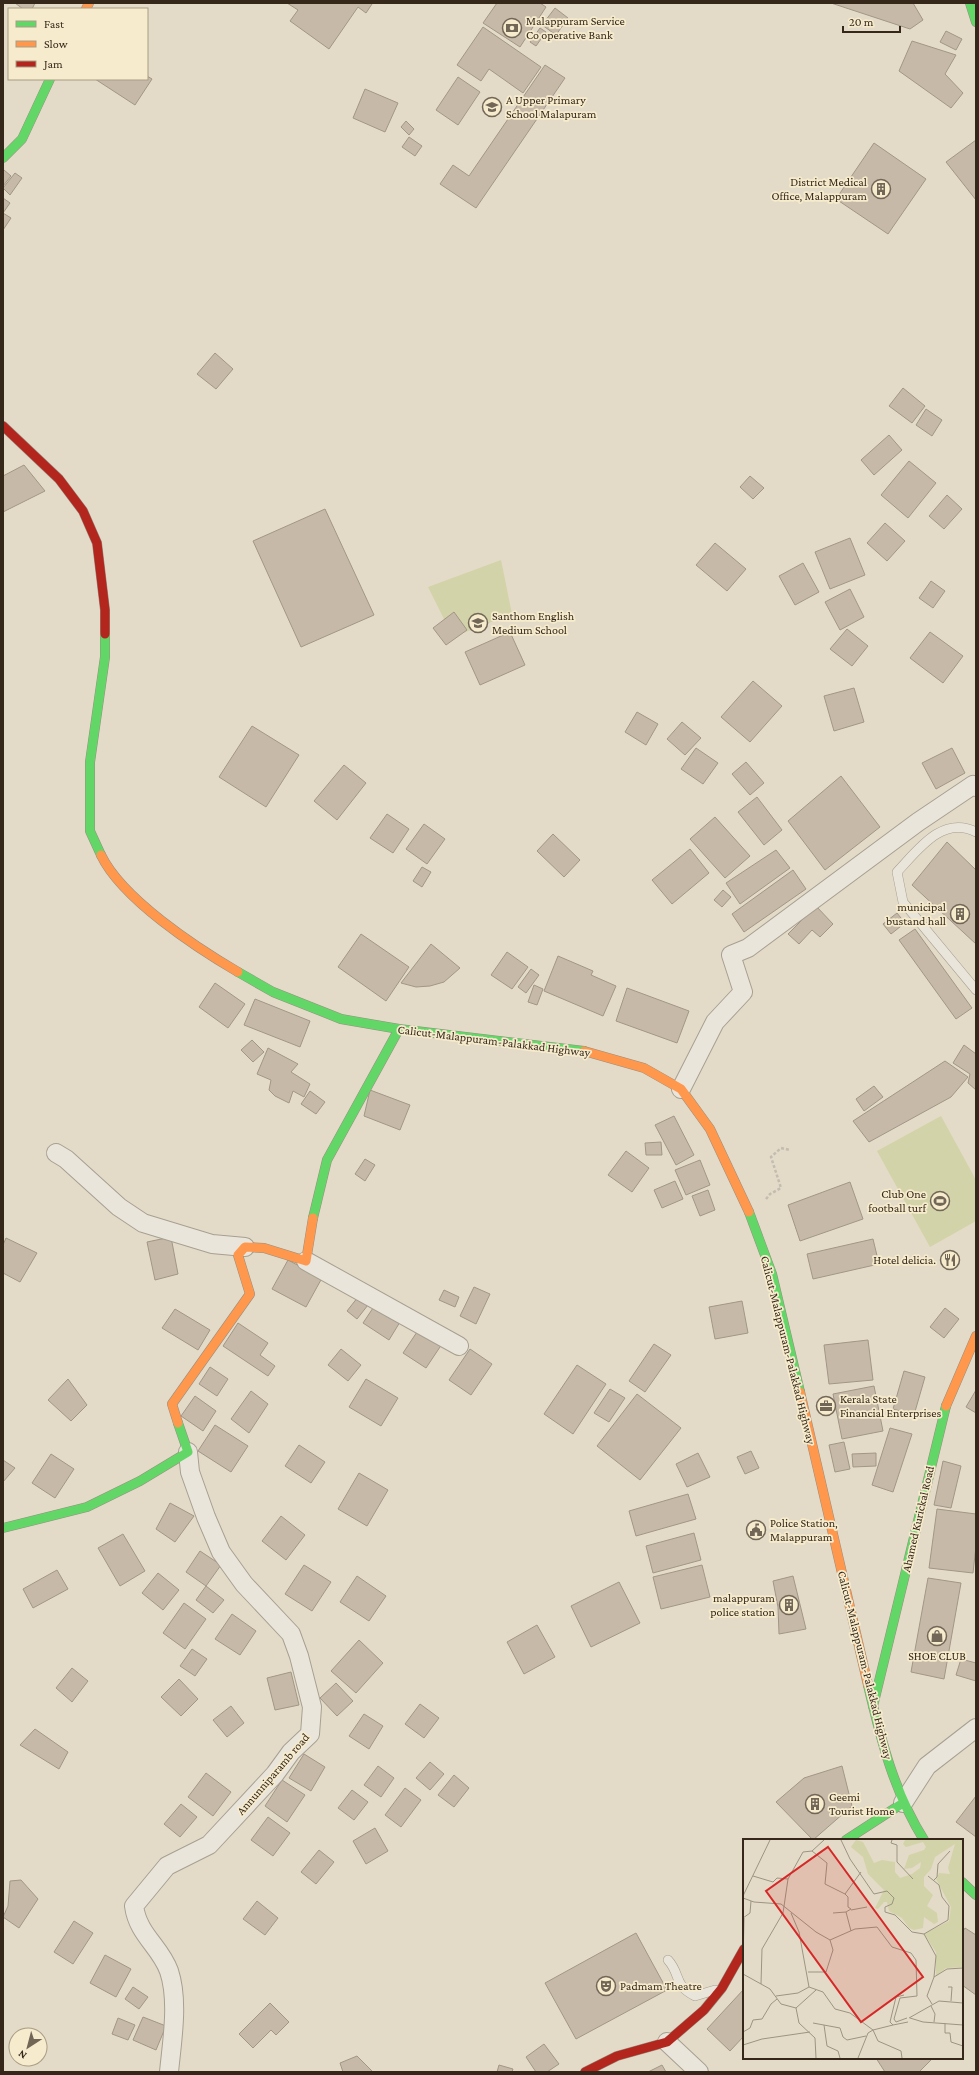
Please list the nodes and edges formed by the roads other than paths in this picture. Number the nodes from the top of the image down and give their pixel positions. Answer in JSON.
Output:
{"nodes":[{"id":1,"x":970,"y":3,"type":"edge"},
{"id":2,"x":976,"y":22,"type":"edge"},
{"id":3,"x":50,"y":80,"type":"edge"},
{"id":4,"x":3,"y":158,"type":"edge"},
{"id":5,"x":3,"y":426,"type":"edge"},
{"id":6,"x":976,"y":787,"type":"edge"},
{"id":7,"x":976,"y":832,"type":"edge"},
{"id":8,"x":976,"y":990,"type":"edge"},
{"id":9,"x":399,"y":1029,"type":"junction"},
{"id":10,"x":681,"y":1089,"type":"junction"},
{"id":11,"x":56,"y":1153,"type":"dead end"},
{"id":12,"x":245,"y":1247,"type":"junction"},
{"id":13,"x":306,"y":1262,"type":"junction"},
{"id":14,"x":976,"y":1336,"type":"edge"},
{"id":15,"x":459,"y":1346,"type":"dead end"},
{"id":16,"x":188,"y":1452,"type":"junction"},
{"id":17,"x":3,"y":1528,"type":"edge"},
{"id":18,"x":873,"y":1706,"type":"junction"},
{"id":19,"x":976,"y":1728,"type":"edge"},
{"id":20,"x":903,"y":1803,"type":"junction"},
{"id":21,"x":848,"y":1839,"type":"edge"},
{"id":22,"x":923,"y":1839,"type":"edge"},
{"id":23,"x":963,"y":1883,"type":"edge"},
{"id":24,"x":976,"y":1895,"type":"edge"},
{"id":25,"x":743,"y":1951,"type":"edge"},
{"id":26,"x":668,"y":1960,"type":"dead end"},
{"id":27,"x":722,"y":1988,"type":"junction"},
{"id":28,"x":667,"y":2042,"type":"junction"},
{"id":29,"x":169,"y":2072,"type":"edge"},
{"id":30,"x":585,"y":2072,"type":"edge"},
{"id":31,"x":699,"y":2072,"type":"edge"}],
"edges":[{"from":1,"to":2,"type":"main road"},
{"from":3,"to":4,"type":"main road"},
{"from":5,"to":9,"type":"main road","name":"Calicut-Malappuram-Palakkad Highway"},
{"from":6,"to":10,"type":"street"},
{"from":7,"to":8,"type":"lane"},
{"from":9,"to":10,"type":"main road","name":"Calicut-Malappuram-Palakkad Highway"},
{"from":9,"to":13,"type":"main road"},
{"from":10,"to":18,"type":"main road","name":"Calicut-Malappuram-Palakkad Highway"},
{"from":11,"to":12,"type":"street"},
{"from":12,"to":13,"type":"main road"},
{"from":12,"to":16,"type":"main road"},
{"from":13,"to":15,"type":"street"},
{"from":14,"to":18,"type":"main road","name":"Ahamed Kurickal Road"},
{"from":16,"to":17,"type":"main road"},
{"from":16,"to":29,"type":"street","name":"Annunniparamb road"},
{"from":18,"to":20,"type":"main road","name":"Calicut-Malappuram-Palakkad Highway"},
{"from":19,"to":20,"type":"street"},
{"from":20,"to":21,"type":"main road"},
{"from":20,"to":22,"type":"main road","name":"Calicut-Malappuram-Palakkad Highway"},
{"from":23,"to":24,"type":"main road"},
{"from":25,"to":27,"type":"main road"},
{"from":26,"to":27,"type":"lane"},
{"from":27,"to":28,"type":"main road"},
{"from":28,"to":30,"type":"main road"},
{"from":28,"to":31,"type":"street"}]}
